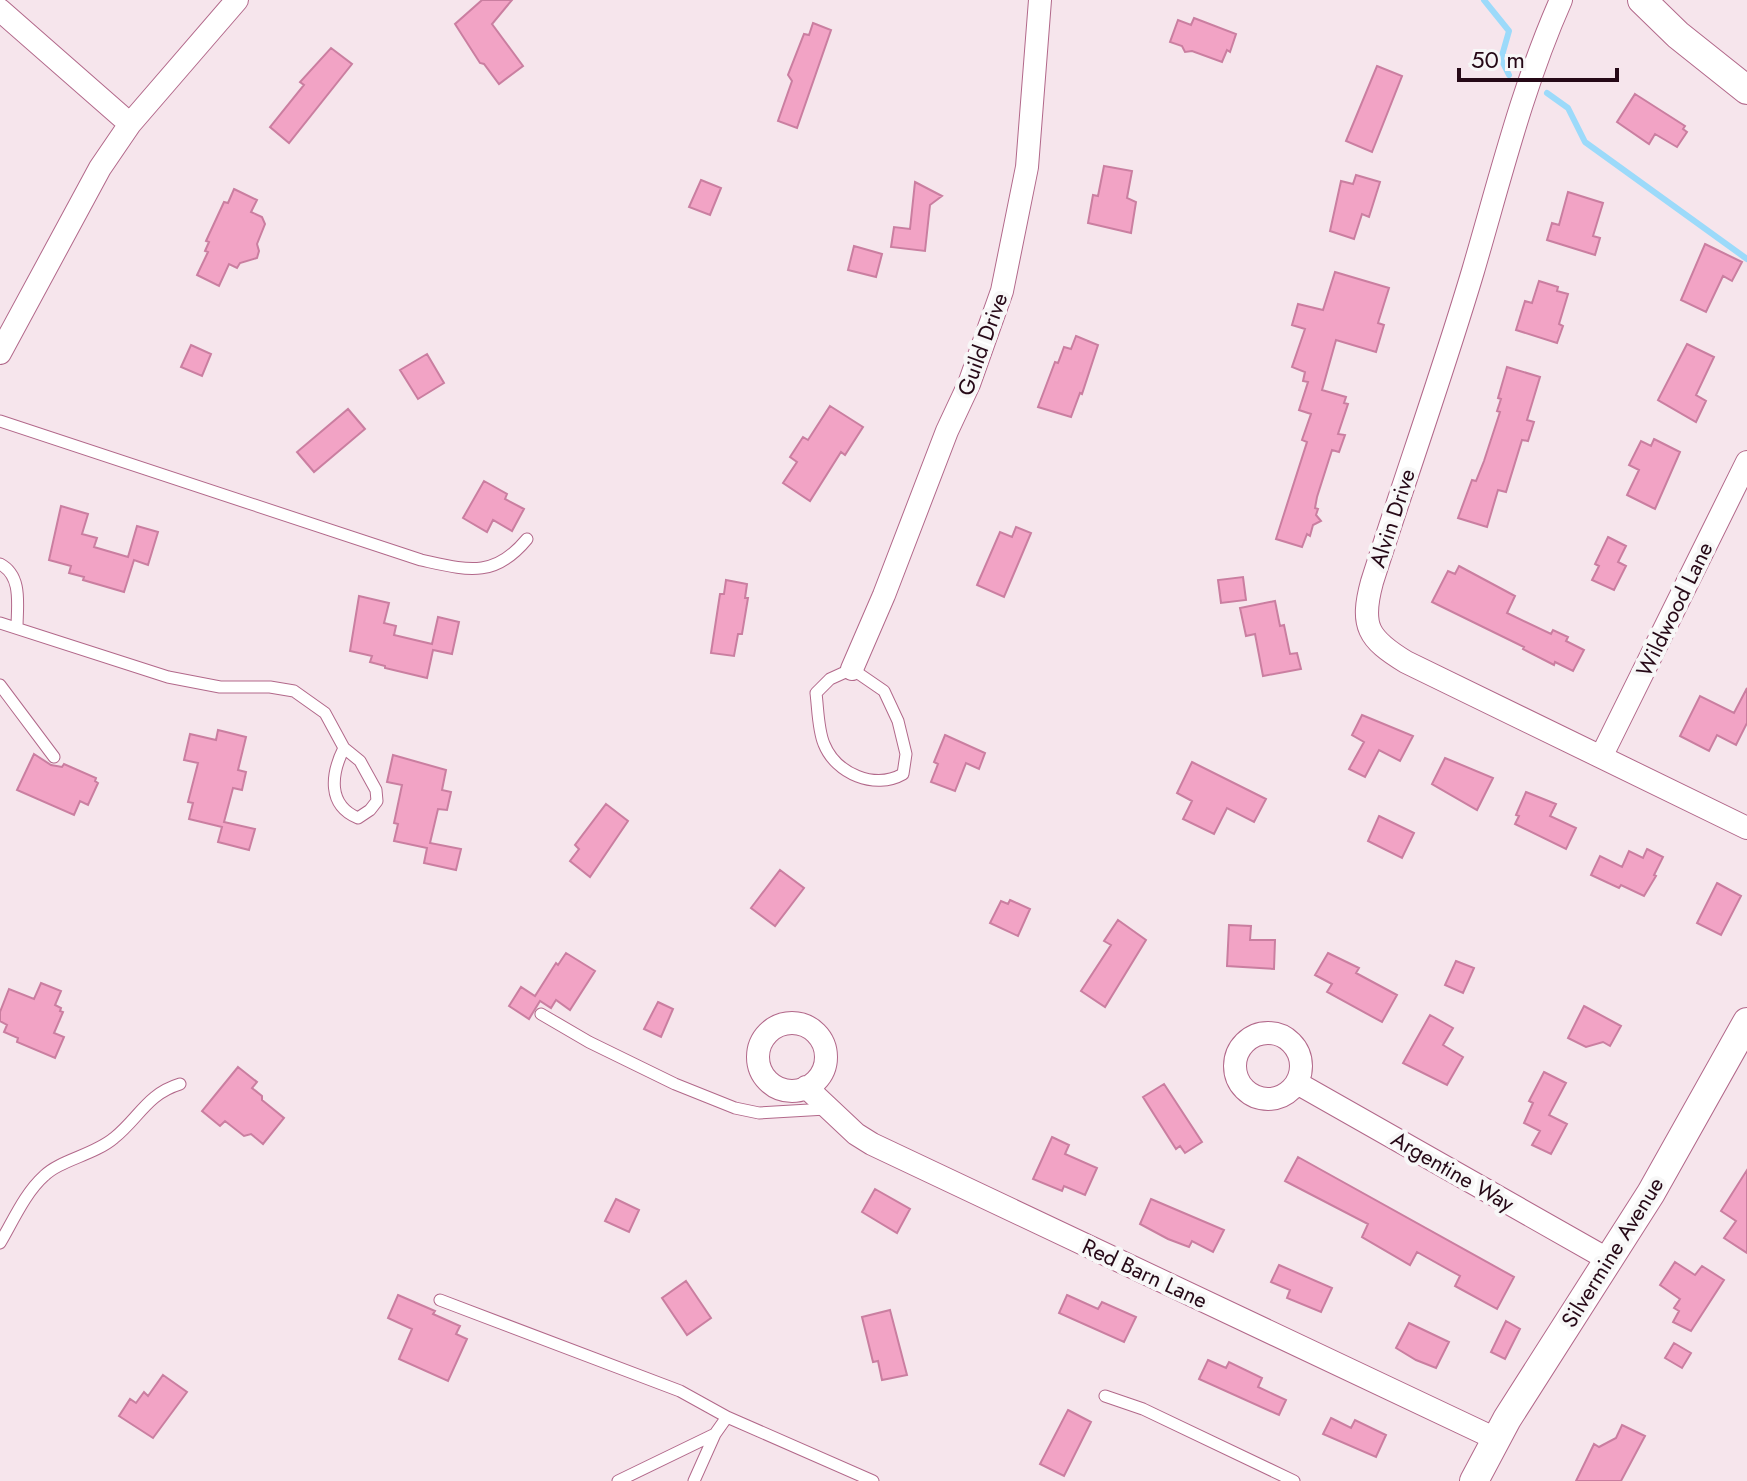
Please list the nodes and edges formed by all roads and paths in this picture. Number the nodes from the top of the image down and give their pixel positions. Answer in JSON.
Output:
{"nodes":[{"id":1,"x":237,"y":0,"type":"edge"},
{"id":2,"x":1040,"y":0,"type":"edge"},
{"id":3,"x":1561,"y":0,"type":"edge"},
{"id":4,"x":1642,"y":0,"type":"edge"},
{"id":5,"x":0,"y":10,"type":"edge"},
{"id":6,"x":1747,"y":90,"type":"edge"},
{"id":7,"x":130,"y":124,"type":"junction"},
{"id":8,"x":7,"y":322,"type":"edge"},
{"id":9,"x":0,"y":353,"type":"edge"},
{"id":10,"x":0,"y":421,"type":"edge"},
{"id":11,"x":1747,"y":462,"type":"edge"},
{"id":12,"x":527,"y":539,"type":"dead end"},
{"id":13,"x":0,"y":564,"type":"edge"},
{"id":14,"x":0,"y":623,"type":"edge"},
{"id":15,"x":17,"y":628,"type":"junction"},
{"id":16,"x":852,"y":669,"type":"junction"},
{"id":17,"x":0,"y":685,"type":"edge"},
{"id":18,"x":344,"y":748,"type":"junction"},
{"id":19,"x":1602,"y":755,"type":"junction"},
{"id":20,"x":54,"y":757,"type":"dead end"},
{"id":21,"x":1747,"y":828,"type":"edge"},
{"id":22,"x":541,"y":1014,"type":"dead end"},
{"id":23,"x":1747,"y":1022,"type":"edge"},
{"id":24,"x":1297,"y":1083,"type":"dead end"},
{"id":25,"x":180,"y":1084,"type":"dead end"},
{"id":26,"x":806,"y":1087,"type":"dead end"},
{"id":27,"x":829,"y":1109,"type":"junction"},
{"id":28,"x":0,"y":1243,"type":"edge"},
{"id":29,"x":1609,"y":1260,"type":"junction"},
{"id":30,"x":440,"y":1300,"type":"dead end"},
{"id":31,"x":1105,"y":1396,"type":"dead end"},
{"id":32,"x":727,"y":1417,"type":"junction"},
{"id":33,"x":715,"y":1434,"type":"junction"},
{"id":34,"x":1496,"y":1439,"type":"junction"},
{"id":35,"x":618,"y":1481,"type":"edge"},
{"id":36,"x":694,"y":1481,"type":"edge"},
{"id":37,"x":873,"y":1481,"type":"edge"},
{"id":38,"x":1294,"y":1481,"type":"edge"},
{"id":39,"x":1474,"y":1481,"type":"edge"}],
"edges":[{"from":1,"to":7,"type":"street"},
{"from":2,"to":16,"type":"street","name":"Guild Drive"},
{"from":3,"to":19,"type":"street","name":"Alvin Drive"},
{"from":4,"to":6,"type":"street"},
{"from":5,"to":7,"type":"street"},
{"from":7,"to":8,"type":"street"},
{"from":8,"to":9,"type":"street"},
{"from":10,"to":12,"type":"lane"},
{"from":11,"to":19,"type":"street","name":"Wildwood Lane"},
{"from":13,"to":15,"type":"lane"},
{"from":14,"to":15,"type":"lane"},
{"from":15,"to":18,"type":"lane"},
{"from":16,"to":16,"type":"lane"},
{"from":17,"to":20,"type":"lane"},
{"from":18,"to":18,"type":"lane"},
{"from":19,"to":21,"type":"street","name":"Alvin Drive"},
{"from":22,"to":27,"type":"lane"},
{"from":23,"to":29,"type":"street","name":"Silvermine Avenue"},
{"from":24,"to":29,"type":"street","name":"Argentine Way"},
{"from":25,"to":28,"type":"lane"},
{"from":26,"to":27,"type":"street","name":"Red Barn Lane"},
{"from":27,"to":34,"type":"street","name":"Red Barn Lane"},
{"from":29,"to":34,"type":"street","name":"Silvermine Avenue"},
{"from":30,"to":32,"type":"lane"},
{"from":31,"to":38,"type":"lane"},
{"from":32,"to":33,"type":"lane"},
{"from":32,"to":37,"type":"lane"},
{"from":33,"to":35,"type":"lane"},
{"from":33,"to":36,"type":"lane"},
{"from":34,"to":39,"type":"street","name":"Silvermine Avenue"}]}
